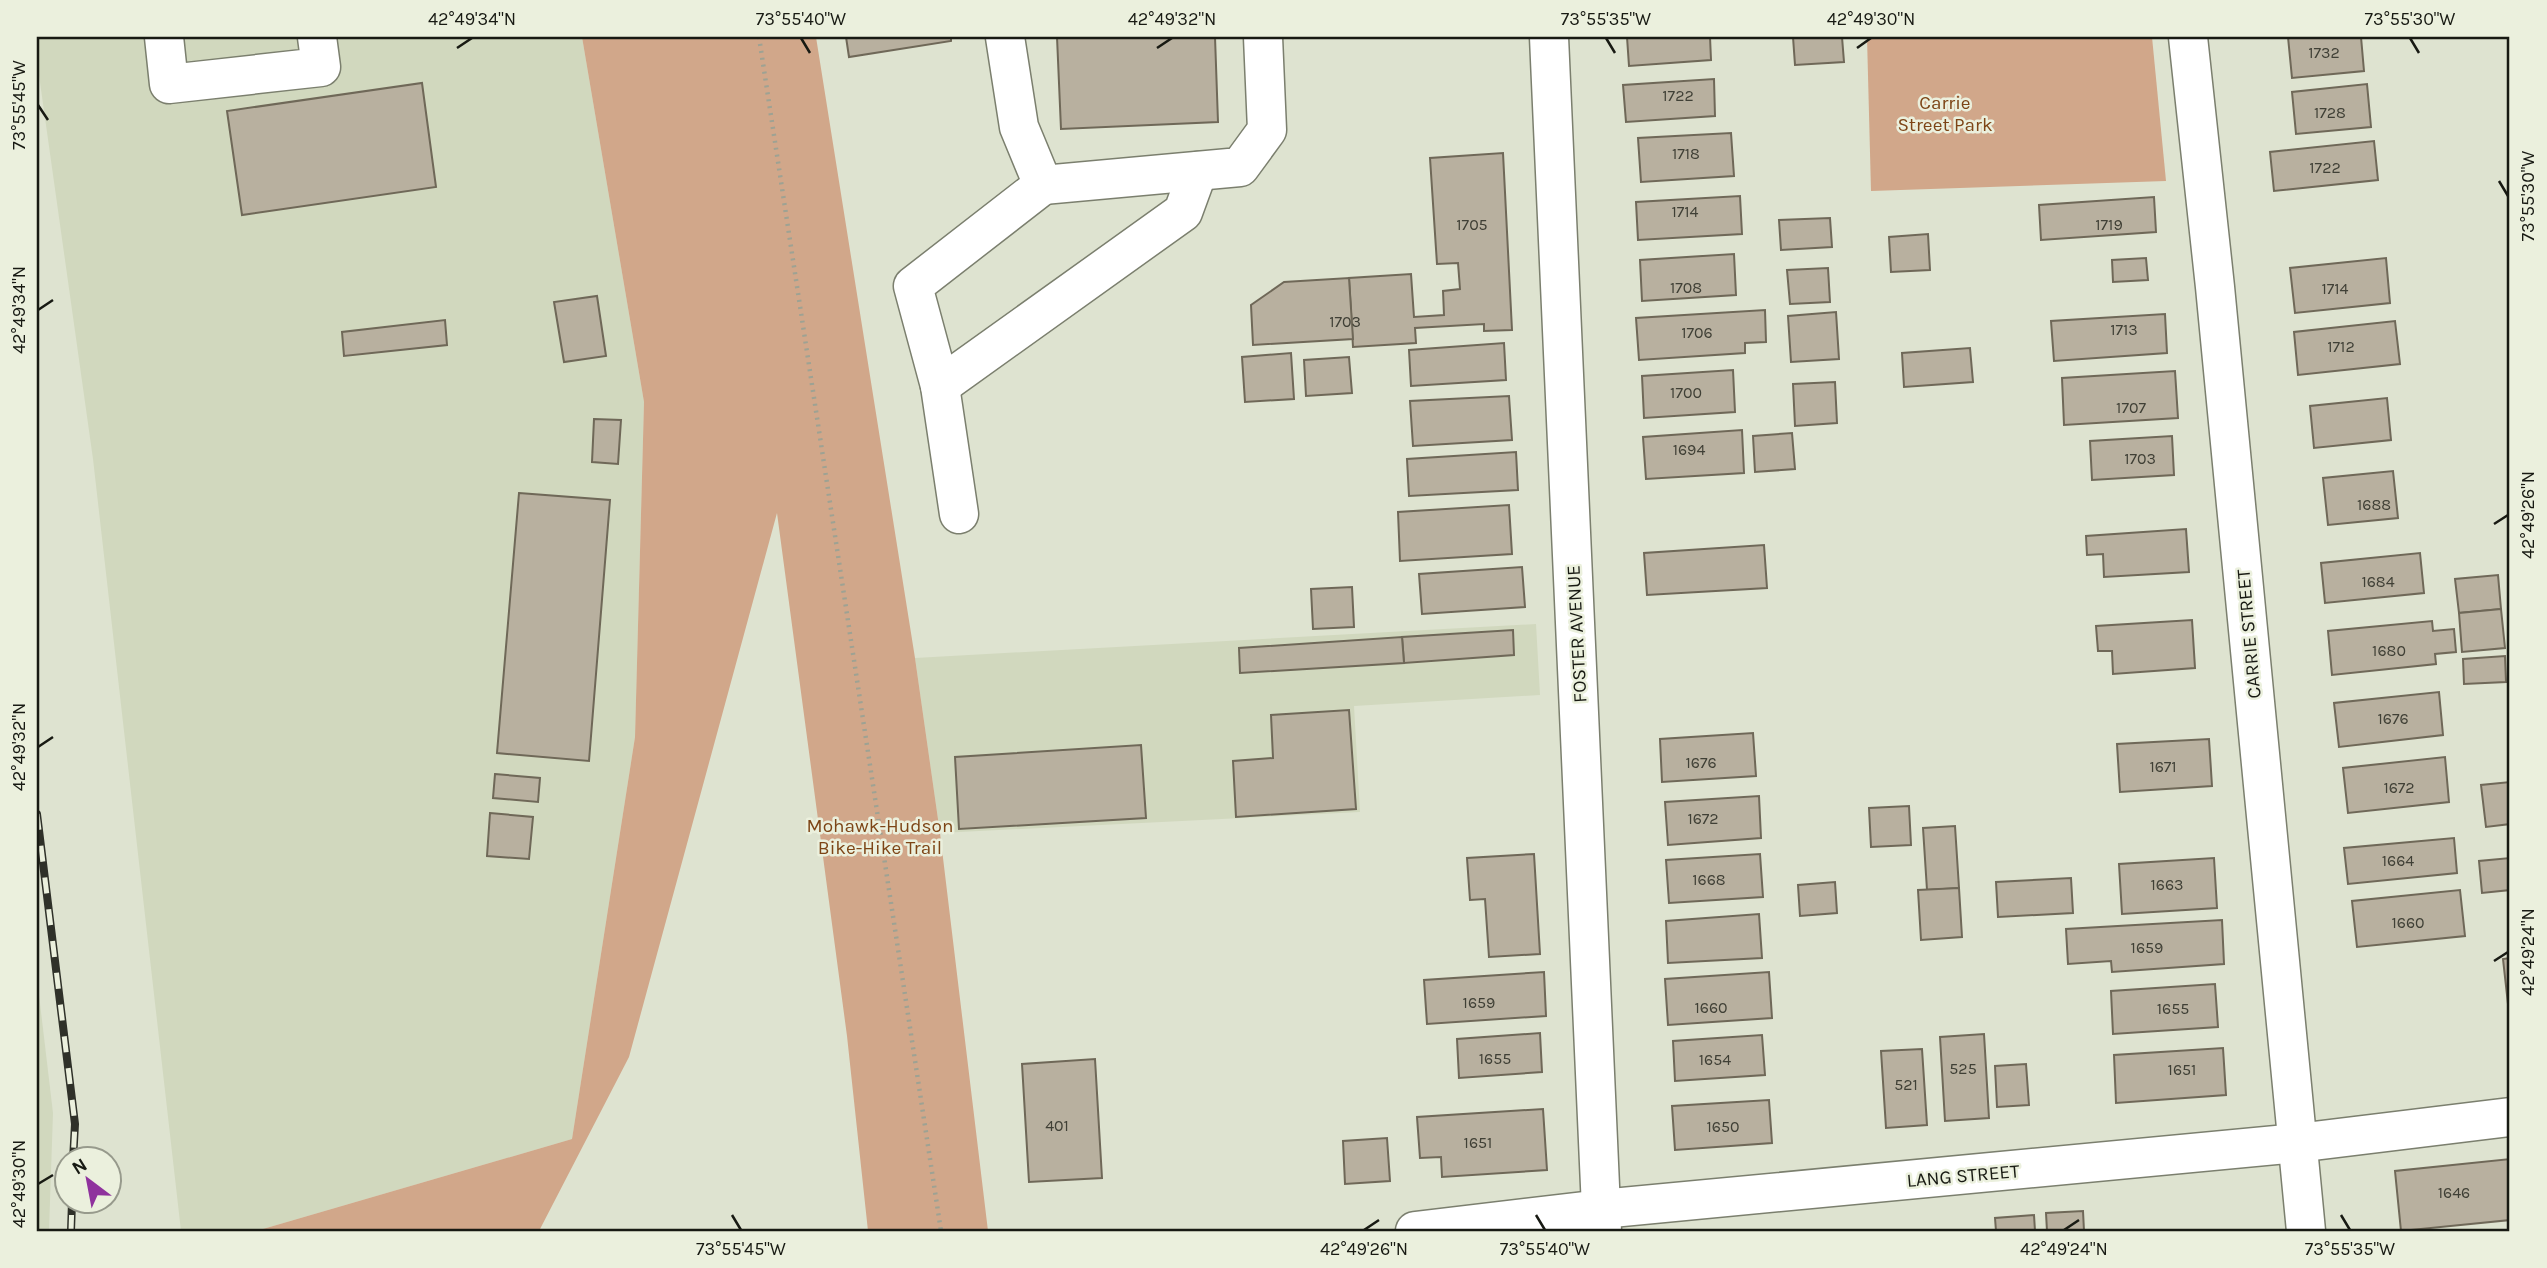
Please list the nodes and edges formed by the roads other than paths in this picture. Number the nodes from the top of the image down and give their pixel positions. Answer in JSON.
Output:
{"nodes":[{"id":1,"x":164,"y":37,"type":"edge"},
{"id":2,"x":317,"y":37,"type":"edge"},
{"id":3,"x":1005,"y":37,"type":"edge"},
{"id":4,"x":1262,"y":37,"type":"edge"},
{"id":5,"x":1549,"y":37,"type":"edge"},
{"id":6,"x":2188,"y":37,"type":"edge"},
{"id":7,"x":1198,"y":171,"type":"junction"},
{"id":8,"x":1043,"y":185,"type":"junction"},
{"id":9,"x":940,"y":386,"type":"junction"},
{"id":10,"x":959,"y":514,"type":"dead end"},
{"id":11,"x":2510,"y":1117,"type":"edge"},
{"id":12,"x":2297,"y":1143,"type":"junction"},
{"id":13,"x":1602,"y":1220,"type":"edge"},
{"id":14,"x":1415,"y":1231,"type":"edge"},
{"id":15,"x":2305,"y":1231,"type":"edge"}],
"edges":[{"from":1,"to":2,"type":"street"},
{"from":3,"to":8,"type":"street"},
{"from":4,"to":7,"type":"street"},
{"from":5,"to":13,"type":"street","name":"FOSTER AVENUE"},
{"from":6,"to":12,"type":"street","name":"CARRIE STREET"},
{"from":7,"to":8,"type":"street"},
{"from":7,"to":9,"type":"street"},
{"from":8,"to":9,"type":"street"},
{"from":9,"to":10,"type":"street"},
{"from":11,"to":12,"type":"street","name":"LANG STREET"},
{"from":12,"to":13,"type":"street","name":"LANG STREET"},
{"from":12,"to":15,"type":"street","name":"CARRIE STREET"},
{"from":13,"to":14,"type":"street","name":"LANG STREET"}]}
